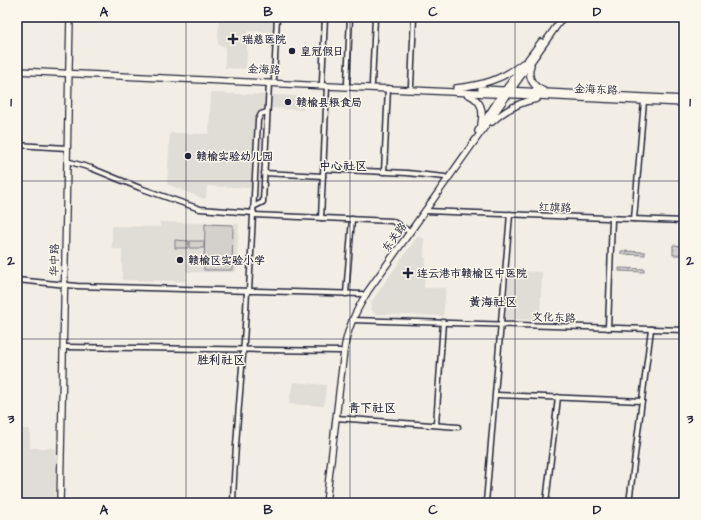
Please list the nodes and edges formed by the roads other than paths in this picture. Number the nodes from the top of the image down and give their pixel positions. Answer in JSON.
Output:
{"nodes":[{"id":1,"x":70,"y":17,"type":"edge"},
{"id":2,"x":74,"y":17,"type":"edge"},
{"id":3,"x":277,"y":17,"type":"edge"},
{"id":4,"x":325,"y":17,"type":"edge"},
{"id":5,"x":350,"y":17,"type":"edge"},
{"id":6,"x":375,"y":17,"type":"edge"},
{"id":7,"x":414,"y":17,"type":"edge"},
{"id":8,"x":559,"y":17,"type":"edge"},
{"id":9,"x":564,"y":17,"type":"edge"},
{"id":10,"x":530,"y":60,"type":"junction"},
{"id":11,"x":17,"y":67,"type":"edge"},
{"id":12,"x":17,"y":71,"type":"edge"},
{"id":13,"x":70,"y":71,"type":"junction"},
{"id":14,"x":271,"y":81,"type":"junction"},
{"id":15,"x":347,"y":83,"type":"junction"},
{"id":16,"x":325,"y":84,"type":"junction"},
{"id":17,"x":372,"y":84,"type":"junction"},
{"id":18,"x":412,"y":86,"type":"junction"},
{"id":19,"x":388,"y":88,"type":"junction"},
{"id":20,"x":456,"y":88,"type":"junction"},
{"id":21,"x":463,"y":92,"type":"junction"},
{"id":22,"x":506,"y":93,"type":"junction"},
{"id":23,"x":547,"y":95,"type":"junction"},
{"id":24,"x":684,"y":99,"type":"edge"},
{"id":25,"x":644,"y":101,"type":"junction"},
{"id":26,"x":684,"y":103,"type":"edge"},
{"id":27,"x":267,"y":112,"type":"junction"},
{"id":28,"x":482,"y":129,"type":"junction"},
{"id":29,"x":17,"y":145,"type":"edge"},
{"id":30,"x":67,"y":148,"type":"junction"},
{"id":31,"x":70,"y":162,"type":"junction"},
{"id":32,"x":324,"y":169,"type":"junction"},
{"id":33,"x":384,"y":172,"type":"junction"},
{"id":34,"x":264,"y":173,"type":"junction"},
{"id":35,"x":323,"y":176,"type":"junction"},
{"id":36,"x":445,"y":177,"type":"junction"},
{"id":37,"x":255,"y":206,"type":"junction"},
{"id":38,"x":426,"y":211,"type":"junction"},
{"id":39,"x":254,"y":214,"type":"junction"},
{"id":40,"x":510,"y":214,"type":"junction"},
{"id":41,"x":321,"y":218,"type":"junction"},
{"id":42,"x":612,"y":218,"type":"junction"},
{"id":43,"x":352,"y":219,"type":"junction"},
{"id":44,"x":634,"y":219,"type":"junction"},
{"id":45,"x":684,"y":222,"type":"edge"},
{"id":46,"x":407,"y":230,"type":"junction"},
{"id":47,"x":17,"y":280,"type":"edge"},
{"id":48,"x":66,"y":285,"type":"junction"},
{"id":49,"x":248,"y":291,"type":"junction"},
{"id":50,"x":346,"y":294,"type":"junction"},
{"id":51,"x":362,"y":294,"type":"junction"},
{"id":52,"x":352,"y":320,"type":"junction"},
{"id":53,"x":443,"y":322,"type":"junction"},
{"id":54,"x":501,"y":324,"type":"junction"},
{"id":55,"x":608,"y":328,"type":"junction"},
{"id":56,"x":651,"y":329,"type":"junction"},
{"id":57,"x":684,"y":330,"type":"edge"},
{"id":58,"x":66,"y":347,"type":"junction"},
{"id":59,"x":244,"y":349,"type":"junction"},
{"id":60,"x":340,"y":350,"type":"junction"},
{"id":61,"x":496,"y":395,"type":"junction"},
{"id":62,"x":558,"y":397,"type":"junction"},
{"id":63,"x":642,"y":401,"type":"junction"},
{"id":64,"x":336,"y":418,"type":"junction"},
{"id":65,"x":436,"y":425,"type":"junction"},
{"id":66,"x":458,"y":426,"type":"dead end"},
{"id":67,"x":60,"y":503,"type":"edge"},
{"id":68,"x":63,"y":503,"type":"edge"},
{"id":69,"x":233,"y":503,"type":"edge"},
{"id":70,"x":322,"y":503,"type":"edge"},
{"id":71,"x":326,"y":503,"type":"edge"},
{"id":72,"x":486,"y":503,"type":"edge"},
{"id":73,"x":546,"y":503,"type":"edge"},
{"id":74,"x":629,"y":503,"type":"edge"}],
"edges":[{"from":1,"to":13,"type":"main road","name":"华中路"},
{"from":2,"to":13,"type":"main road","name":"华中路"},
{"from":3,"to":14,"type":"street"},
{"from":4,"to":16,"type":"street"},
{"from":5,"to":15,"type":"street"},
{"from":6,"to":17,"type":"street"},
{"from":7,"to":18,"type":"street"},
{"from":8,"to":10,"type":"main road","name":"东关路"},
{"from":9,"to":10,"type":"main road","name":"东关路"},
{"from":10,"to":20,"type":"main road"},
{"from":10,"to":22,"type":"main road","name":"东关路"},
{"from":10,"to":23,"type":"main road"},
{"from":11,"to":13,"type":"main road","name":"金海路"},
{"from":12,"to":13,"type":"main road","name":"金海路"},
{"from":13,"to":14,"type":"main road","name":"金海路"},
{"from":13,"to":30,"type":"main road","name":"华中路"},
{"from":13,"to":31,"type":"main road","name":"华中路"},
{"from":14,"to":16,"type":"main road","name":"金海路"},
{"from":14,"to":27,"type":"street"},
{"from":15,"to":16,"type":"main road","name":"金海路"},
{"from":15,"to":17,"type":"main road","name":"金海路"},
{"from":16,"to":19,"type":"main road","name":"金海路"},
{"from":16,"to":32,"type":"street"},
{"from":17,"to":18,"type":"main road","name":"金海路"},
{"from":18,"to":20,"type":"main road","name":"金海路"},
{"from":19,"to":21,"type":"main road","name":"金海路"},
{"from":19,"to":33,"type":"street"},
{"from":20,"to":22,"type":"main road","name":"金海路"},
{"from":21,"to":22,"type":"main road","name":"金海路"},
{"from":21,"to":28,"type":"main road"},
{"from":22,"to":23,"type":"main road","name":"金海东路"},
{"from":22,"to":28,"type":"main road","name":"东关路"},
{"from":23,"to":24,"type":"main road","name":"金海东路"},
{"from":23,"to":25,"type":"main road","name":"金海东路"},
{"from":23,"to":28,"type":"main road"},
{"from":25,"to":26,"type":"main road","name":"金海东路"},
{"from":25,"to":44,"type":"street"},
{"from":27,"to":34,"type":"street"},
{"from":27,"to":37,"type":"street"},
{"from":28,"to":36,"type":"main road","name":"东关路"},
{"from":28,"to":38,"type":"main road","name":"东关路"},
{"from":29,"to":30,"type":"street"},
{"from":30,"to":48,"type":"main road","name":"华中路"},
{"from":31,"to":39,"type":"street"},
{"from":31,"to":48,"type":"main road","name":"华中路"},
{"from":32,"to":33,"type":"street"},
{"from":32,"to":35,"type":"street"},
{"from":33,"to":36,"type":"street"},
{"from":34,"to":35,"type":"street"},
{"from":34,"to":37,"type":"street"},
{"from":35,"to":41,"type":"street"},
{"from":36,"to":46,"type":"main road","name":"东关路"},
{"from":37,"to":39,"type":"street"},
{"from":38,"to":40,"type":"street","name":"红旗路"},
{"from":38,"to":52,"type":"main road","name":"东关路"},
{"from":39,"to":41,"type":"street"},
{"from":39,"to":49,"type":"street"},
{"from":40,"to":42,"type":"street","name":"红旗路"},
{"from":40,"to":54,"type":"street"},
{"from":41,"to":43,"type":"street"},
{"from":42,"to":44,"type":"street","name":"红旗路"},
{"from":42,"to":55,"type":"street"},
{"from":43,"to":46,"type":"street"},
{"from":43,"to":50,"type":"street"},
{"from":44,"to":45,"type":"street","name":"红旗路"},
{"from":46,"to":51,"type":"main road","name":"东关路"},
{"from":47,"to":48,"type":"street"},
{"from":48,"to":49,"type":"street"},
{"from":48,"to":58,"type":"main road","name":"华中路"},
{"from":48,"to":67,"type":"main road","name":"华中路"},
{"from":49,"to":50,"type":"street"},
{"from":49,"to":59,"type":"street"},
{"from":50,"to":51,"type":"street"},
{"from":51,"to":60,"type":"main road","name":"东关路"},
{"from":52,"to":53,"type":"street","name":"文化东路"},
{"from":52,"to":64,"type":"main road","name":"东关路"},
{"from":53,"to":54,"type":"street","name":"文化东路"},
{"from":53,"to":65,"type":"street"},
{"from":54,"to":55,"type":"street","name":"文化东路"},
{"from":54,"to":61,"type":"street"},
{"from":55,"to":56,"type":"street","name":"文化东路"},
{"from":56,"to":57,"type":"street","name":"文化东路"},
{"from":56,"to":63,"type":"street"},
{"from":58,"to":59,"type":"street"},
{"from":58,"to":68,"type":"main road","name":"华中路"},
{"from":59,"to":60,"type":"street"},
{"from":59,"to":69,"type":"street"},
{"from":60,"to":70,"type":"main road","name":"东关路"},
{"from":61,"to":62,"type":"street"},
{"from":61,"to":72,"type":"street"},
{"from":62,"to":63,"type":"street"},
{"from":62,"to":73,"type":"street"},
{"from":63,"to":74,"type":"street"},
{"from":64,"to":65,"type":"street"},
{"from":64,"to":71,"type":"main road","name":"东关路"},
{"from":65,"to":66,"type":"street"}]}
